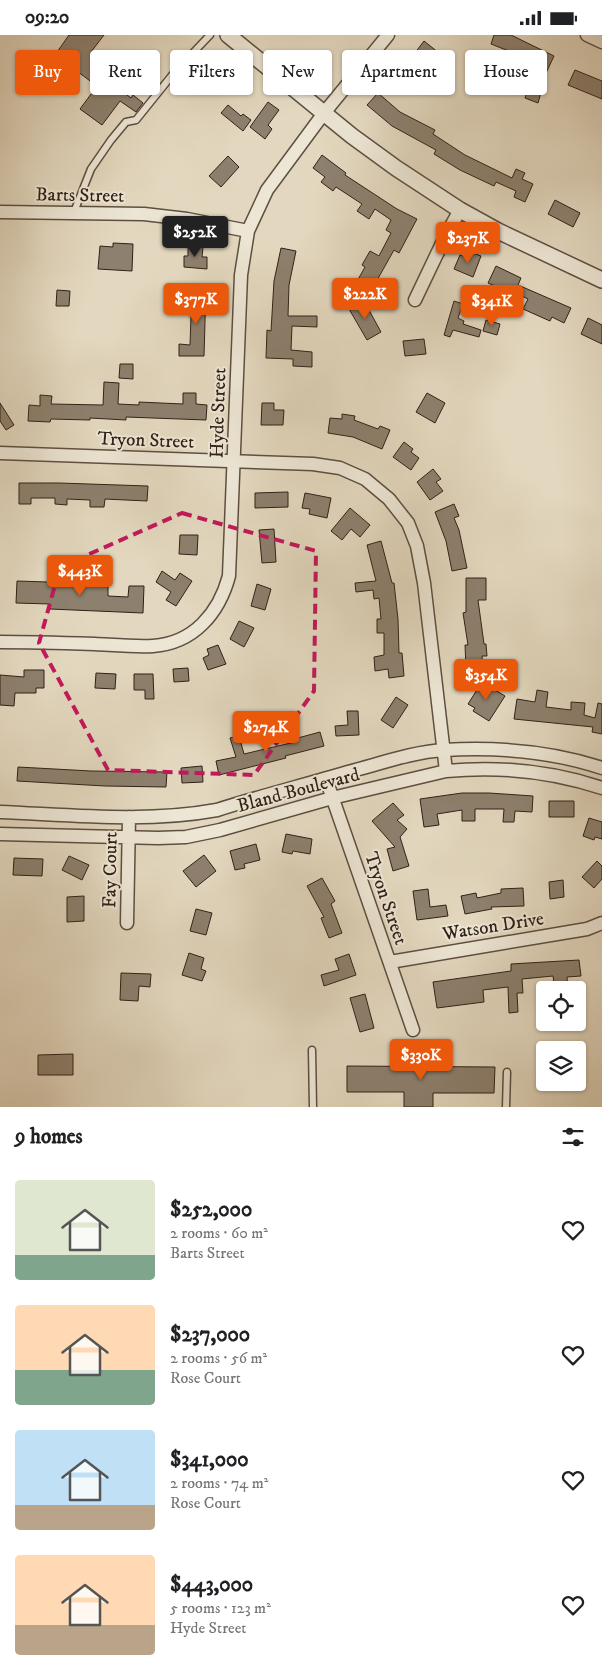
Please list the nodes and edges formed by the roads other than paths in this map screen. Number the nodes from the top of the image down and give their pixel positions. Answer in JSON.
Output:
{"nodes":[{"id":1,"x":210,"y":35,"type":"edge"},
{"id":2,"x":228,"y":35,"type":"edge"},
{"id":3,"x":388,"y":35,"type":"edge"},
{"id":4,"x":587,"y":35,"type":"edge"},
{"id":5,"x":602,"y":43,"type":"edge"},
{"id":6,"x":324,"y":113,"type":"junction"},
{"id":7,"x":460,"y":210,"type":"junction"},
{"id":8,"x":0,"y":211,"type":"edge"},
{"id":9,"x":74,"y":212,"type":"junction"},
{"id":10,"x":248,"y":231,"type":"junction"},
{"id":11,"x":602,"y":280,"type":"edge"},
{"id":12,"x":415,"y":299,"type":"dead end"},
{"id":13,"x":0,"y":453,"type":"edge"},
{"id":14,"x":234,"y":461,"type":"junction"},
{"id":15,"x":0,"y":642,"type":"edge"},
{"id":16,"x":443,"y":750,"type":"junction"},
{"id":17,"x":602,"y":768,"type":"edge"},
{"id":18,"x":446,"y":771,"type":"junction"},
{"id":19,"x":326,"y":779,"type":"junction"},
{"id":20,"x":602,"y":788,"type":"edge"},
{"id":21,"x":332,"y":798,"type":"junction"},
{"id":22,"x":0,"y":813,"type":"edge"},
{"id":23,"x":129,"y":817,"type":"junction"},
{"id":24,"x":0,"y":834,"type":"edge"},
{"id":25,"x":129,"y":837,"type":"junction"},
{"id":26,"x":127,"y":923,"type":"dead end"},
{"id":27,"x":602,"y":923,"type":"edge"},
{"id":28,"x":390,"y":962,"type":"junction"},
{"id":29,"x":413,"y":1030,"type":"dead end"},
{"id":30,"x":312,"y":1050,"type":"dead end"},
{"id":31,"x":507,"y":1072,"type":"dead end"},
{"id":32,"x":313,"y":1107,"type":"edge"},
{"id":33,"x":506,"y":1107,"type":"edge"}],
"edges":[{"from":1,"to":9,"type":"lane"},
{"from":2,"to":6,"type":"street"},
{"from":3,"to":6,"type":"street","name":"Hyde Street"},
{"from":4,"to":5,"type":"street"},
{"from":6,"to":7,"type":"street"},
{"from":6,"to":10,"type":"street","name":"Hyde Street"},
{"from":7,"to":11,"type":"street"},
{"from":7,"to":12,"type":"street"},
{"from":8,"to":9,"type":"street","name":"Barts Street"},
{"from":9,"to":10,"type":"street","name":"Barts Street"},
{"from":10,"to":14,"type":"street","name":"Hyde Street"},
{"from":13,"to":14,"type":"street","name":"Tryon Street"},
{"from":14,"to":15,"type":"street","name":"Hyde Street"},
{"from":14,"to":16,"type":"street","name":"Tryon Street"},
{"from":16,"to":17,"type":"street","name":"Bland Boulevard"},
{"from":16,"to":18,"type":"street","name":"Tryon Street"},
{"from":16,"to":19,"type":"street","name":"Bland Boulevard"},
{"from":18,"to":20,"type":"street","name":"Bland Boulevard"},
{"from":18,"to":21,"type":"street","name":"Bland Boulevard"},
{"from":19,"to":21,"type":"street","name":"Tryon Street"},
{"from":19,"to":23,"type":"street","name":"Bland Boulevard"},
{"from":21,"to":25,"type":"street","name":"Bland Boulevard"},
{"from":21,"to":28,"type":"street","name":"Tryon Street"},
{"from":22,"to":23,"type":"street","name":"Bland Boulevard"},
{"from":23,"to":25,"type":"street","name":"Fay Court"},
{"from":24,"to":25,"type":"street","name":"Bland Boulevard"},
{"from":25,"to":26,"type":"street","name":"Fay Court"},
{"from":27,"to":28,"type":"street","name":"Watson Drive"},
{"from":28,"to":29,"type":"street","name":"Tryon Street"},
{"from":30,"to":32,"type":"lane"},
{"from":31,"to":33,"type":"lane"}]}
